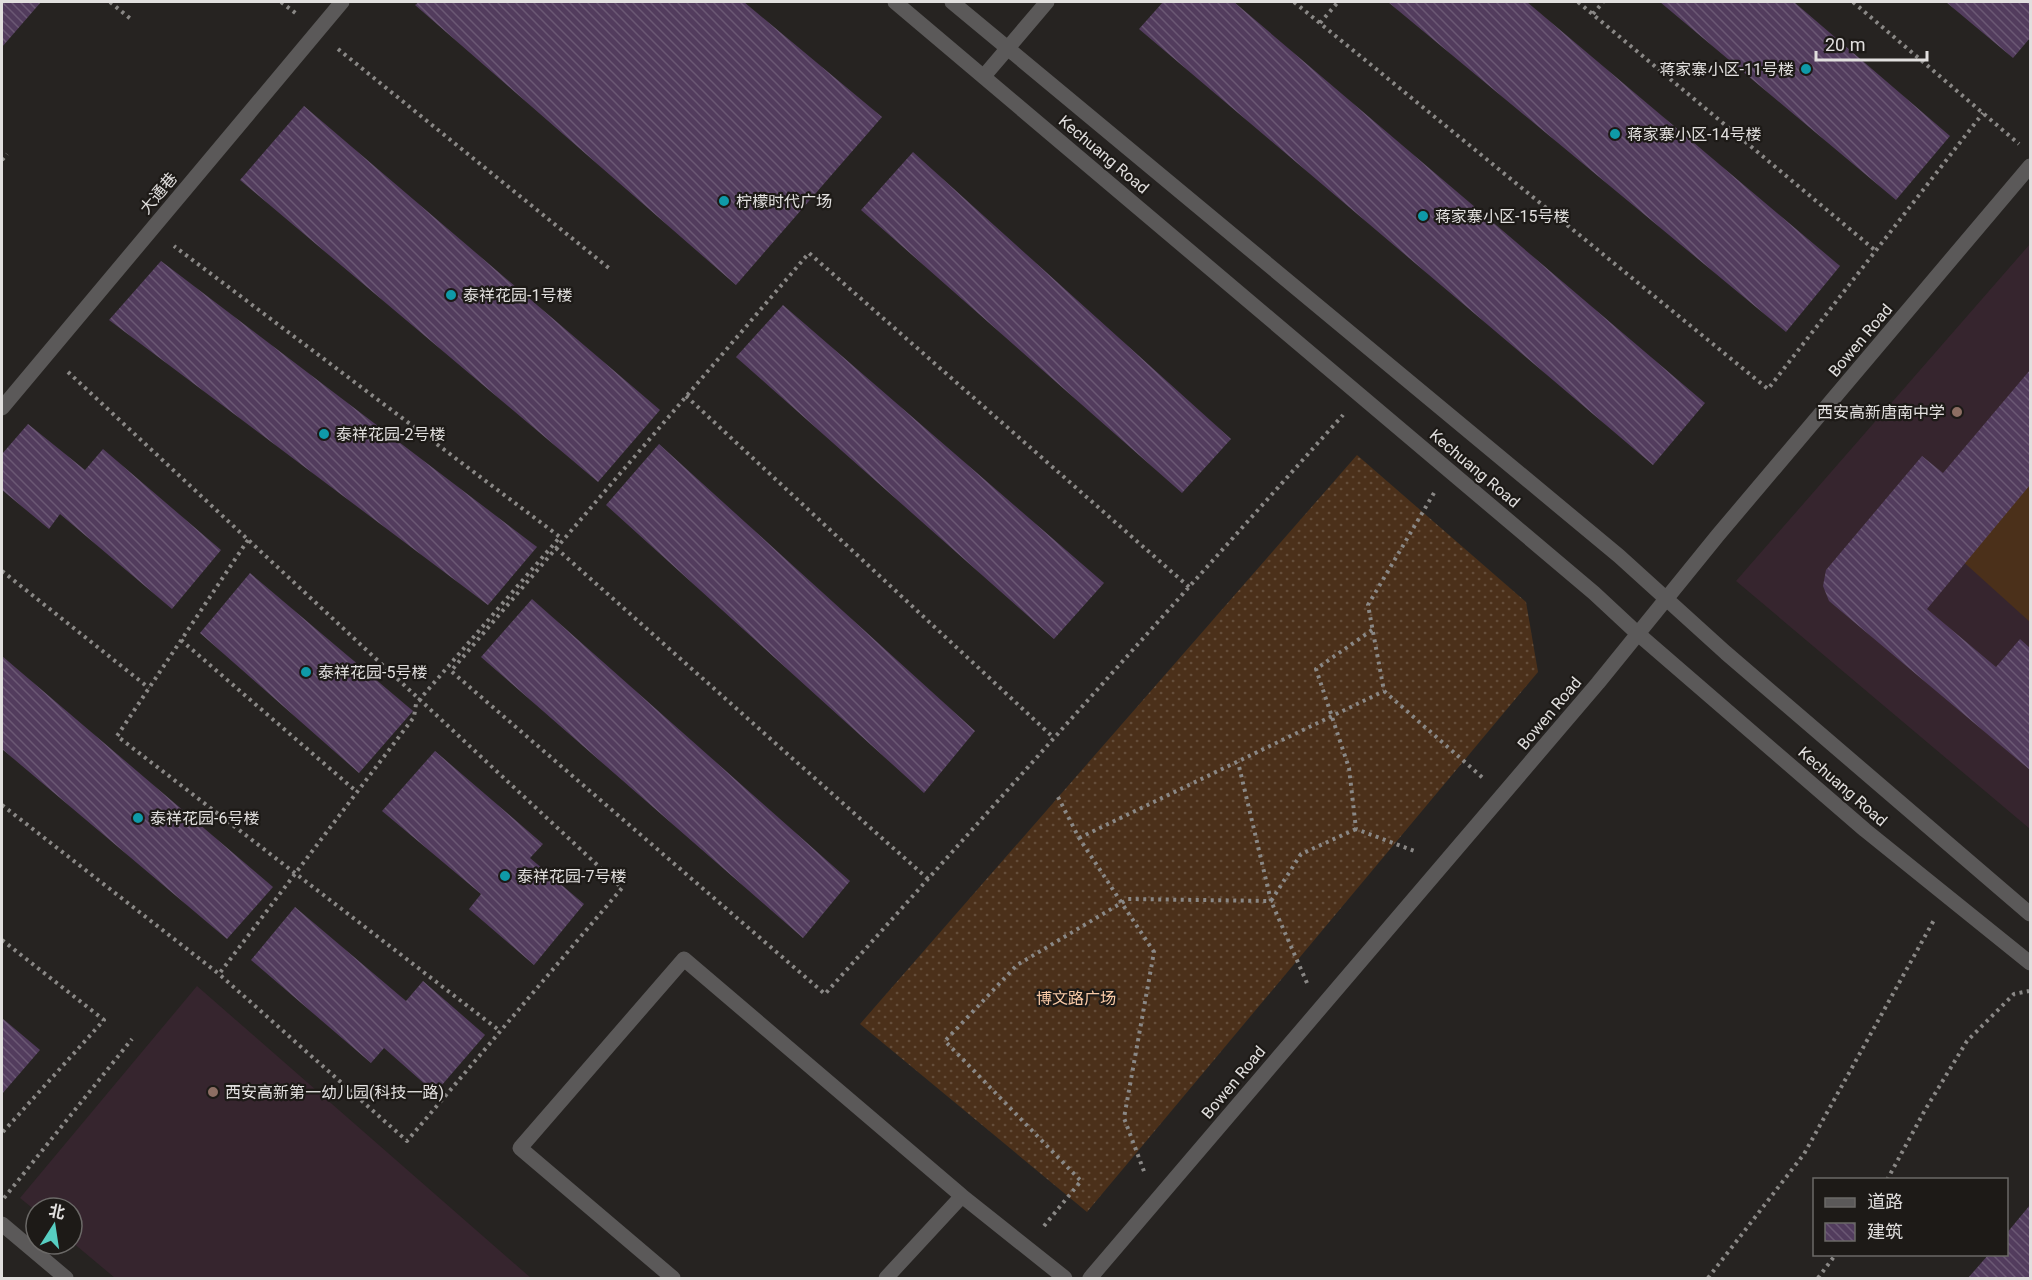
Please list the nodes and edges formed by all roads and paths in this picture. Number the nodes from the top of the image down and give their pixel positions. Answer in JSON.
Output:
{"nodes":[{"id":1,"x":110,"y":2,"type":"edge"},
{"id":2,"x":281,"y":2,"type":"edge"},
{"id":3,"x":342,"y":2,"type":"edge"},
{"id":4,"x":895,"y":2,"type":"edge"},
{"id":5,"x":952,"y":2,"type":"edge"},
{"id":6,"x":1047,"y":2,"type":"edge"},
{"id":7,"x":1294,"y":2,"type":"edge"},
{"id":8,"x":1338,"y":2,"type":"edge"},
{"id":9,"x":1578,"y":2,"type":"edge"},
{"id":10,"x":1603,"y":2,"type":"edge"},
{"id":11,"x":1853,"y":2,"type":"edge"},
{"id":12,"x":1593,"y":14,"type":"junction"},
{"id":13,"x":132,"y":20,"type":"dead end"},
{"id":14,"x":1320,"y":23,"type":"junction"},
{"id":15,"x":317,"y":31,"type":"junction"},
{"id":16,"x":1007,"y":49,"type":"junction"},
{"id":17,"x":984,"y":76,"type":"junction"},
{"id":18,"x":1983,"y":113,"type":"junction"},
{"id":19,"x":2023,"y":147,"type":"dead end"},
{"id":20,"x":7,"y":154,"type":"dead end"},
{"id":21,"x":2,"y":160,"type":"edge"},
{"id":22,"x":2031,"y":166,"type":"edge"},
{"id":23,"x":152,"y":229,"type":"junction"},
{"id":24,"x":1876,"y":251,"type":"junction"},
{"id":25,"x":610,"y":269,"type":"dead end"},
{"id":26,"x":62,"y":367,"type":"dead end"},
{"id":27,"x":1360,"y":395,"type":"junction"},
{"id":28,"x":686,"y":396,"type":"junction"},
{"id":29,"x":2,"y":408,"type":"edge"},
{"id":30,"x":1448,"y":469,"type":"junction"},
{"id":31,"x":248,"y":540,"type":"junction"},
{"id":32,"x":556,"y":548,"type":"junction"},
{"id":33,"x":2,"y":571,"type":"edge"},
{"id":34,"x":1189,"y":587,"type":"junction"},
{"id":35,"x":1666,"y":598,"type":"junction"},
{"id":36,"x":1372,"y":630,"type":"junction"},
{"id":37,"x":1637,"y":633,"type":"junction"},
{"id":38,"x":181,"y":640,"type":"junction"},
{"id":39,"x":149,"y":689,"type":"junction"},
{"id":40,"x":1384,"y":691,"type":"junction"},
{"id":41,"x":420,"y":699,"type":"junction"},
{"id":42,"x":1332,"y":716,"type":"junction"},
{"id":43,"x":1054,"y":738,"type":"junction"},
{"id":44,"x":1238,"y":762,"type":"junction"},
{"id":45,"x":357,"y":792,"type":"junction"},
{"id":46,"x":1502,"y":795,"type":"junction"},
{"id":47,"x":1058,"y":797,"type":"dead end"},
{"id":48,"x":2,"y":805,"type":"edge"},
{"id":49,"x":1356,"y":829,"type":"junction"},
{"id":50,"x":1079,"y":838,"type":"junction"},
{"id":51,"x":1445,"y":863,"type":"junction"},
{"id":52,"x":296,"y":873,"type":"junction"},
{"id":53,"x":928,"y":879,"type":"junction"},
{"id":54,"x":1947,"y":896,"type":"junction"},
{"id":55,"x":1271,"y":901,"type":"junction"},
{"id":56,"x":1121,"y":903,"type":"junction"},
{"id":57,"x":2031,"y":914,"type":"edge"},
{"id":58,"x":2,"y":940,"type":"edge"},
{"id":59,"x":2031,"y":963,"type":"edge"},
{"id":60,"x":219,"y":974,"type":"junction"},
{"id":61,"x":2031,"y":990,"type":"edge"},
{"id":62,"x":1319,"y":1009,"type":"junction"},
{"id":63,"x":500,"y":1031,"type":"junction"},
{"id":64,"x":132,"y":1039,"type":"dead end"},
{"id":65,"x":2,"y":1132,"type":"edge"},
{"id":66,"x":1888,"y":1178,"type":"edge"},
{"id":67,"x":962,"y":1196,"type":"junction"},
{"id":68,"x":2,"y":1201,"type":"edge"},
{"id":69,"x":1155,"y":1202,"type":"junction"},
{"id":70,"x":2,"y":1224,"type":"edge"},
{"id":71,"x":1026,"y":1248,"type":"junction"},
{"id":72,"x":1834,"y":1256,"type":"edge"},
{"id":73,"x":66,"y":1278,"type":"edge"},
{"id":74,"x":673,"y":1278,"type":"edge"},
{"id":75,"x":886,"y":1278,"type":"edge"},
{"id":76,"x":1065,"y":1278,"type":"edge"},
{"id":77,"x":1090,"y":1278,"type":"edge"},
{"id":78,"x":1708,"y":1278,"type":"edge"},
{"id":79,"x":1818,"y":1278,"type":"edge"}],
"edges":[{"from":1,"to":13,"type":"path"},
{"from":2,"to":15,"type":"path"},
{"from":3,"to":15,"type":"street","name":"大通巷"},
{"from":4,"to":17,"type":"street","name":"Kechuang Road"},
{"from":5,"to":16,"type":"street","name":"Kechuang Road"},
{"from":6,"to":16,"type":"street"},
{"from":7,"to":14,"type":"path"},
{"from":8,"to":14,"type":"path"},
{"from":9,"to":12,"type":"path"},
{"from":10,"to":12,"type":"path"},
{"from":11,"to":18,"type":"path"},
{"from":12,"to":24,"type":"path"},
{"from":14,"to":24,"type":"path"},
{"from":15,"to":23,"type":"street","name":"大通巷"},
{"from":15,"to":25,"type":"path"},
{"from":16,"to":17,"type":"street"},
{"from":16,"to":35,"type":"street","name":"Kechuang Road"},
{"from":17,"to":27,"type":"street","name":"Kechuang Road"},
{"from":18,"to":19,"type":"path"},
{"from":18,"to":24,"type":"path"},
{"from":20,"to":21,"type":"path"},
{"from":22,"to":35,"type":"street","name":"Bowen Road"},
{"from":23,"to":29,"type":"street","name":"大通巷"},
{"from":23,"to":41,"type":"path"},
{"from":26,"to":31,"type":"path"},
{"from":27,"to":30,"type":"street","name":"Kechuang Road"},
{"from":27,"to":34,"type":"path"},
{"from":28,"to":32,"type":"path"},
{"from":28,"to":34,"type":"path"},
{"from":28,"to":43,"type":"path"},
{"from":30,"to":36,"type":"path"},
{"from":30,"to":37,"type":"street","name":"Kechuang Road"},
{"from":31,"to":38,"type":"path"},
{"from":31,"to":41,"type":"path"},
{"from":32,"to":53,"type":"path"},
{"from":32,"to":53,"type":"path"},
{"from":33,"to":39,"type":"path"},
{"from":34,"to":43,"type":"path"},
{"from":35,"to":37,"type":"street","name":"Bowen Road"},
{"from":35,"to":57,"type":"street","name":"Kechuang Road"},
{"from":36,"to":40,"type":"path"},
{"from":36,"to":42,"type":"path"},
{"from":37,"to":46,"type":"street","name":"Bowen Road"},
{"from":37,"to":54,"type":"street","name":"Kechuang Road"},
{"from":38,"to":39,"type":"path"},
{"from":38,"to":45,"type":"path"},
{"from":39,"to":52,"type":"path"},
{"from":40,"to":42,"type":"path"},
{"from":40,"to":46,"type":"path"},
{"from":41,"to":45,"type":"path"},
{"from":41,"to":63,"type":"path"},
{"from":42,"to":44,"type":"path"},
{"from":42,"to":49,"type":"path"},
{"from":43,"to":53,"type":"path"},
{"from":44,"to":50,"type":"path"},
{"from":44,"to":55,"type":"path"},
{"from":45,"to":52,"type":"path"},
{"from":46,"to":51,"type":"street","name":"Bowen Road"},
{"from":47,"to":50,"type":"path"},
{"from":48,"to":60,"type":"path"},
{"from":49,"to":51,"type":"path"},
{"from":49,"to":55,"type":"path"},
{"from":50,"to":56,"type":"path"},
{"from":51,"to":62,"type":"street","name":"Bowen Road"},
{"from":52,"to":60,"type":"path"},
{"from":52,"to":63,"type":"path"},
{"from":54,"to":59,"type":"street","name":"Kechuang Road"},
{"from":54,"to":78,"type":"path"},
{"from":55,"to":56,"type":"path"},
{"from":55,"to":62,"type":"path"},
{"from":56,"to":69,"type":"path"},
{"from":56,"to":71,"type":"path"},
{"from":58,"to":65,"type":"path"},
{"from":60,"to":63,"type":"path"},
{"from":61,"to":66,"type":"path"},
{"from":62,"to":69,"type":"street","name":"Bowen Road"},
{"from":64,"to":68,"type":"path"},
{"from":67,"to":71,"type":"street"},
{"from":67,"to":74,"type":"street"},
{"from":67,"to":75,"type":"street"},
{"from":69,"to":77,"type":"street","name":"Bowen Road"},
{"from":70,"to":73,"type":"street"},
{"from":71,"to":76,"type":"street"},
{"from":72,"to":79,"type":"path"}]}
